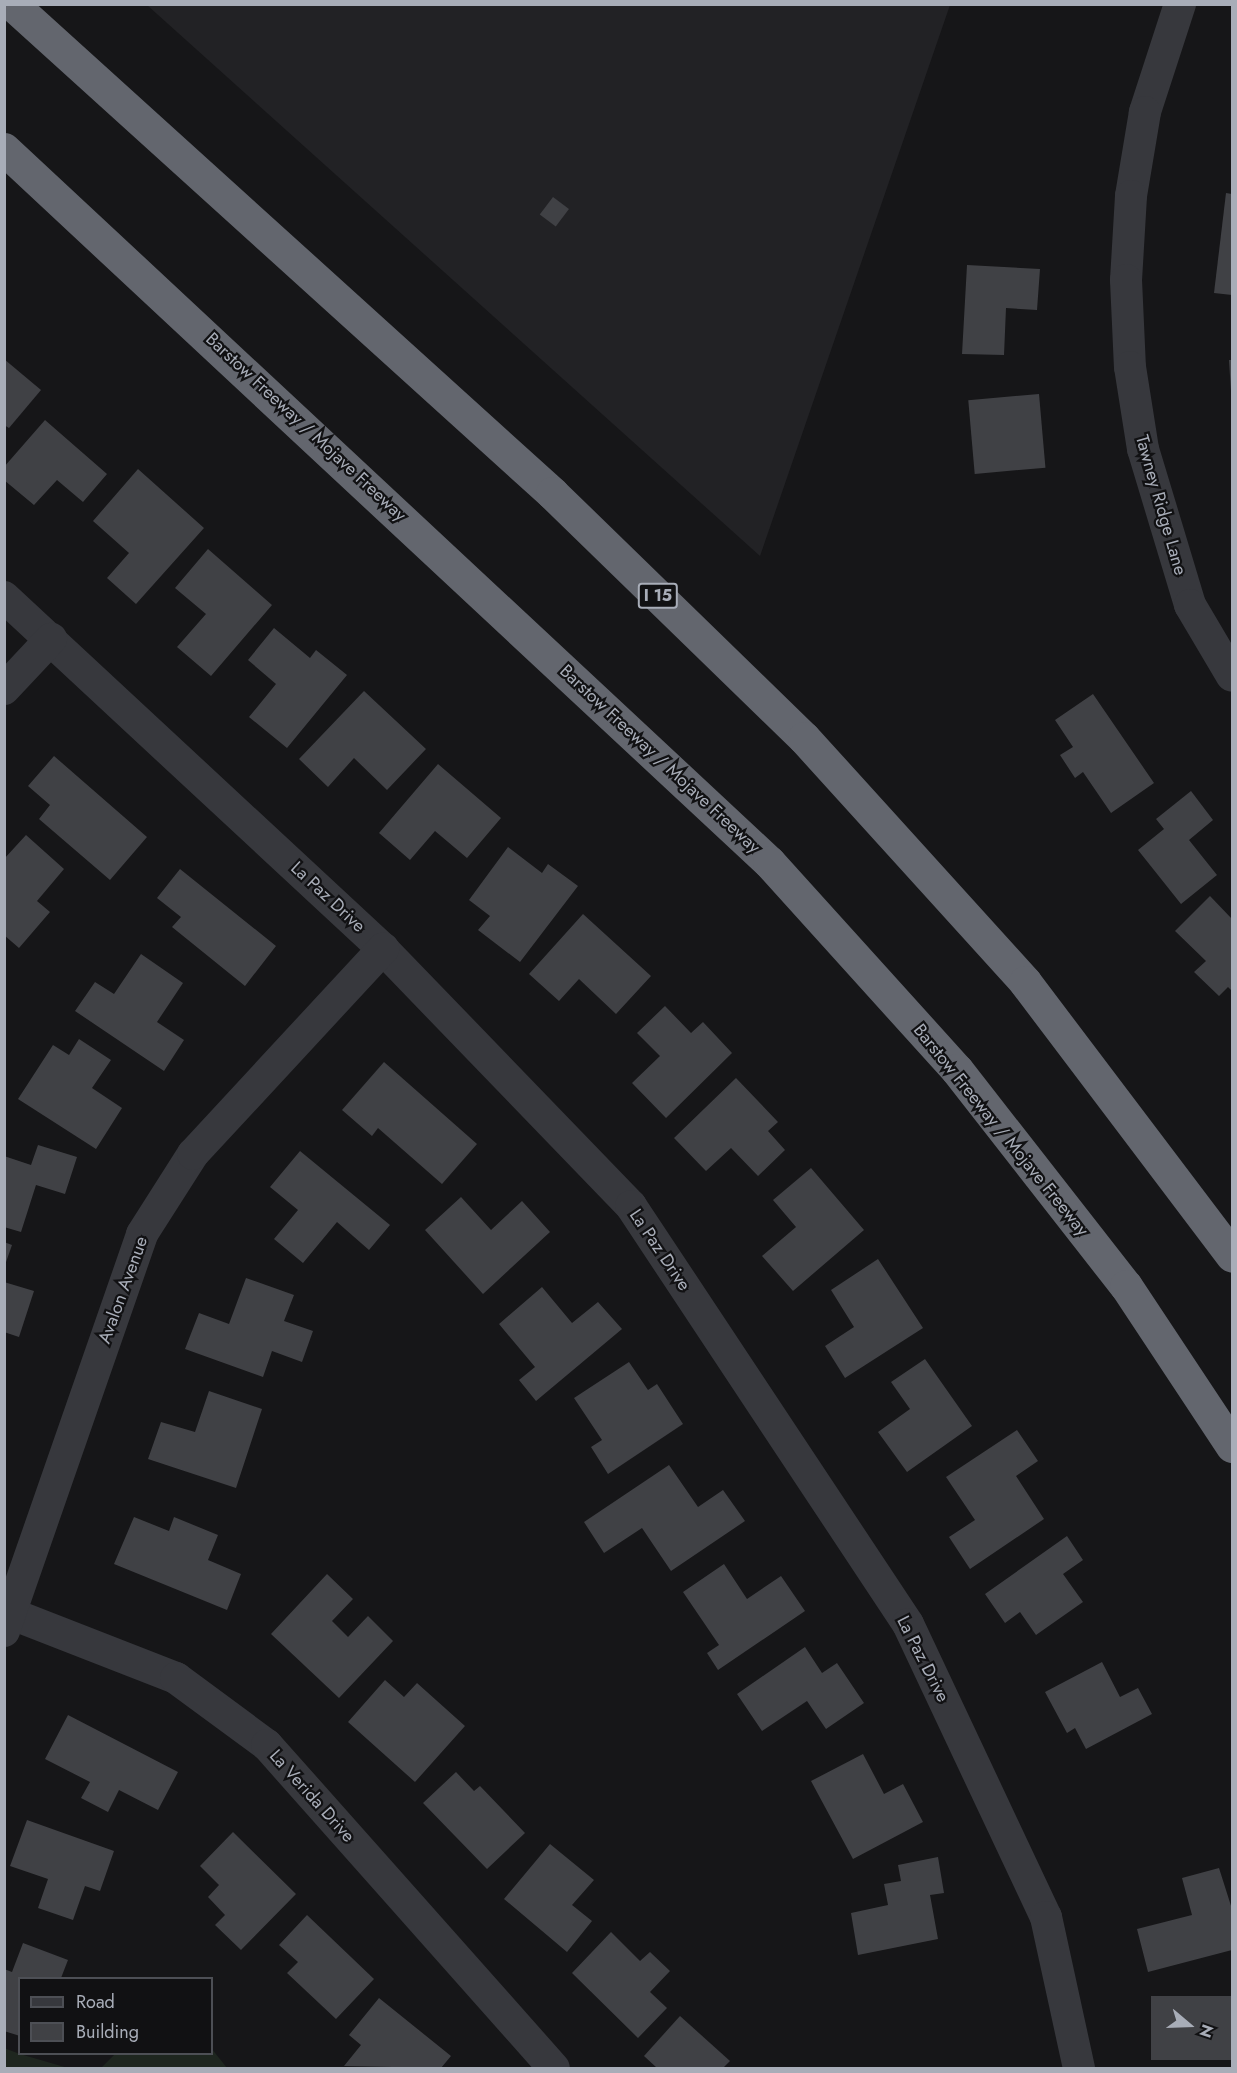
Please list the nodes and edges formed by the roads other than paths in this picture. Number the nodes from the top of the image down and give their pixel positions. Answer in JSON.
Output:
{"nodes":[{"id":1,"x":12,"y":4,"type":"edge"},
{"id":2,"x":1180,"y":4,"type":"edge"},
{"id":3,"x":4,"y":148,"type":"edge"},
{"id":4,"x":4,"y":597,"type":"edge"},
{"id":5,"x":51,"y":639,"type":"junction"},
{"id":6,"x":1233,"y":676,"type":"edge"},
{"id":7,"x":4,"y":689,"type":"edge"},
{"id":8,"x":383,"y":949,"type":"junction"},
{"id":9,"x":1233,"y":1256,"type":"edge"},
{"id":10,"x":1233,"y":1446,"type":"edge"},
{"id":11,"x":6,"y":1618,"type":"edge"},
{"id":12,"x":554,"y":2068,"type":"edge"},
{"id":13,"x":1079,"y":2068,"type":"edge"}],
"edges":[{"from":1,"to":9,"type":"highway","number":"I 15"},
{"from":2,"to":6,"type":"street","name":"Tawney Ridge Lane"},
{"from":3,"to":10,"type":"highway","name":"Barstow Freeway / Mojave Freeway"},
{"from":4,"to":5,"type":"street","name":"La Paz Drive"},
{"from":5,"to":7,"type":"street"},
{"from":5,"to":8,"type":"street","name":"La Paz Drive"},
{"from":8,"to":11,"type":"street","name":"Avalon Avenue"},
{"from":8,"to":13,"type":"street","name":"La Paz Drive"},
{"from":11,"to":12,"type":"street","name":"La Verida Drive"}]}
